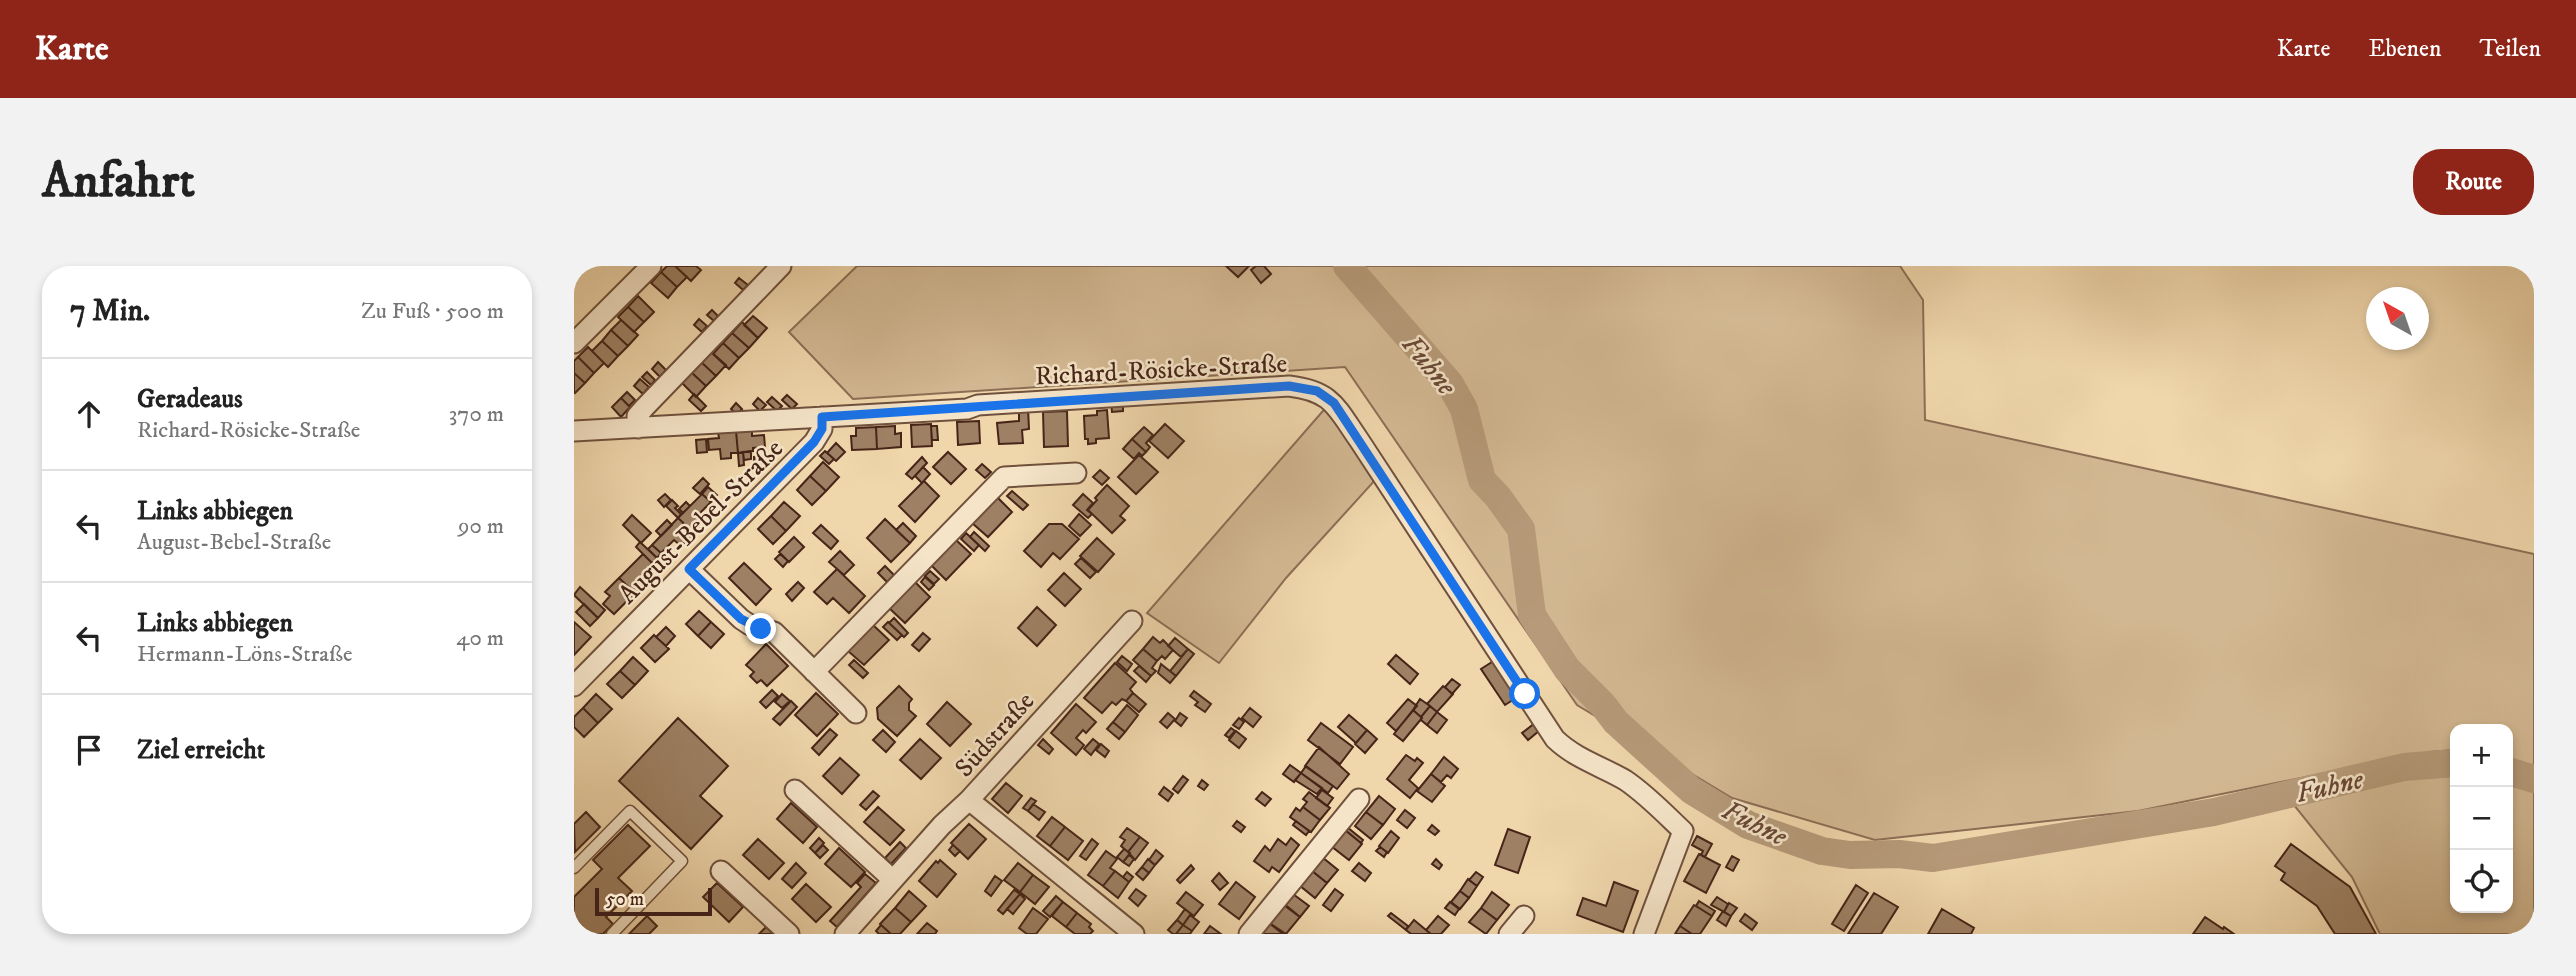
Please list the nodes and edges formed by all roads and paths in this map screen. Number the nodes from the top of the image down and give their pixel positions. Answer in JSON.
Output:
{"nodes":[{"id":1,"x":651,"y":266,"type":"edge"},
{"id":2,"x":781,"y":266,"type":"edge"},
{"id":3,"x":574,"y":343,"type":"edge"},
{"id":4,"x":822,"y":417,"type":"junction"},
{"id":5,"x":638,"y":428,"type":"junction"},
{"id":6,"x":574,"y":431,"type":"edge"},
{"id":7,"x":1076,"y":472,"type":"dead end"},
{"id":8,"x":689,"y":569,"type":"junction"},
{"id":9,"x":1132,"y":621,"type":"dead end"},
{"id":10,"x":814,"y":672,"type":"junction"},
{"id":11,"x":574,"y":686,"type":"edge"},
{"id":12,"x":856,"y":713,"type":"dead end"},
{"id":13,"x":795,"y":790,"type":"dead end"},
{"id":14,"x":1359,"y":799,"type":"dead end"},
{"id":15,"x":969,"y":800,"type":"junction"},
{"id":16,"x":574,"y":868,"type":"edge"},
{"id":17,"x":721,"y":871,"type":"dead end"},
{"id":18,"x":893,"y":880,"type":"junction"},
{"id":19,"x":1524,"y":916,"type":"dead end"},
{"id":20,"x":612,"y":934,"type":"edge"},
{"id":21,"x":789,"y":934,"type":"edge"},
{"id":22,"x":845,"y":934,"type":"edge"},
{"id":23,"x":1134,"y":934,"type":"edge"},
{"id":24,"x":1249,"y":934,"type":"edge"},
{"id":25,"x":1509,"y":934,"type":"edge"},
{"id":26,"x":1644,"y":934,"type":"edge"}],
"edges":[{"from":1,"to":3,"type":"street"},
{"from":2,"to":5,"type":"street"},
{"from":4,"to":5,"type":"street","name":"Richard-Rösicke-Straße"},
{"from":4,"to":8,"type":"street","name":"August-Bebel-Straße"},
{"from":4,"to":26,"type":"street","name":"Richard-Rösicke-Straße"},
{"from":5,"to":6,"type":"street","name":"Richard-Rösicke-Straße"},
{"from":7,"to":10,"type":"street"},
{"from":8,"to":10,"type":"street"},
{"from":8,"to":11,"type":"street","name":"August-Bebel-Straße"},
{"from":9,"to":15,"type":"street","name":"Südstraße"},
{"from":10,"to":12,"type":"street"},
{"from":13,"to":18,"type":"street"},
{"from":14,"to":24,"type":"street"},
{"from":15,"to":18,"type":"street","name":"Südstraße"},
{"from":15,"to":23,"type":"street"},
{"from":16,"to":20,"type":"lane"},
{"from":17,"to":21,"type":"street"},
{"from":18,"to":22,"type":"street","name":"Südstraße"},
{"from":19,"to":25,"type":"street"}]}
